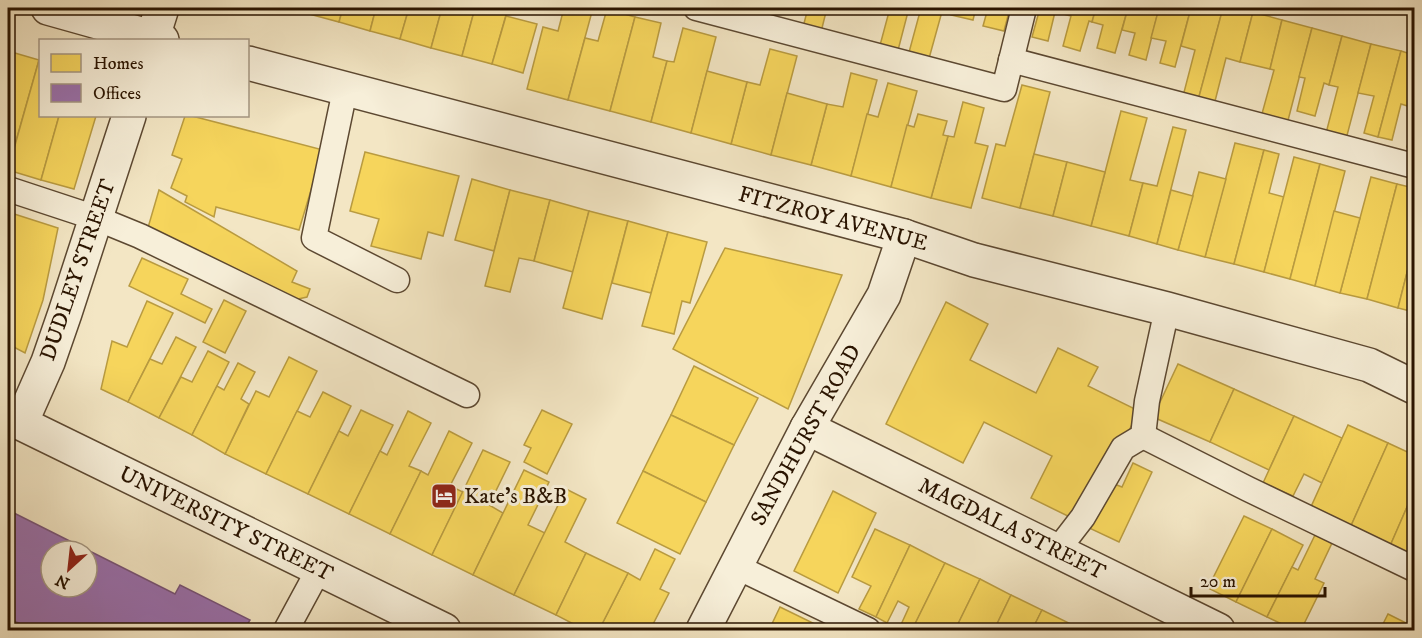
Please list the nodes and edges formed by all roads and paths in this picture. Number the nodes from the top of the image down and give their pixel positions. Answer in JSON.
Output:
{"nodes":[{"id":1,"x":48,"y":8,"type":"edge"},
{"id":2,"x":696,"y":8,"type":"edge"},
{"id":3,"x":1024,"y":8,"type":"edge"},
{"id":4,"x":157,"y":32,"type":"edge"},
{"id":5,"x":1011,"y":60,"type":"junction"},
{"id":6,"x":249,"y":63,"type":"edge"},
{"id":7,"x":345,"y":90,"type":"junction"},
{"id":8,"x":129,"y":117,"type":"edge"},
{"id":9,"x":1414,"y":166,"type":"edge"},
{"id":10,"x":8,"y":189,"type":"edge"},
{"id":11,"x":96,"y":218,"type":"junction"},
{"id":12,"x":904,"y":236,"type":"junction"},
{"id":13,"x":397,"y":280,"type":"dead end"},
{"id":14,"x":1167,"y":309,"type":"junction"},
{"id":15,"x":1414,"y":387,"type":"edge"},
{"id":16,"x":467,"y":395,"type":"dead end"},
{"id":17,"x":14,"y":420,"type":"edge"},
{"id":18,"x":807,"y":428,"type":"junction"},
{"id":19,"x":1143,"y":436,"type":"junction"},
{"id":20,"x":1056,"y":552,"type":"junction"},
{"id":21,"x":735,"y":566,"type":"junction"},
{"id":22,"x":1414,"y":568,"type":"edge"},
{"id":23,"x":319,"y":569,"type":"junction"},
{"id":24,"x":286,"y":630,"type":"edge"},
{"id":25,"x":444,"y":630,"type":"edge"},
{"id":26,"x":703,"y":630,"type":"edge"},
{"id":27,"x":868,"y":630,"type":"edge"},
{"id":28,"x":1218,"y":630,"type":"edge"}],
"edges":[{"from":1,"to":4,"type":"street"},
{"from":2,"to":5,"type":"lane"},
{"from":3,"to":5,"type":"lane"},
{"from":5,"to":9,"type":"lane"},
{"from":6,"to":7,"type":"street","name":"FITZROY AVENUE"},
{"from":7,"to":12,"type":"street","name":"FITZROY AVENUE"},
{"from":7,"to":13,"type":"lane"},
{"from":8,"to":11,"type":"street","name":"DUDLEY STREET"},
{"from":10,"to":11,"type":"lane"},
{"from":11,"to":16,"type":"lane"},
{"from":11,"to":17,"type":"street","name":"DUDLEY STREET"},
{"from":12,"to":14,"type":"street","name":"FITZROY AVENUE"},
{"from":12,"to":18,"type":"street","name":"SANDHURST ROAD"},
{"from":14,"to":15,"type":"street","name":"FITZROY AVENUE"},
{"from":14,"to":19,"type":"lane"},
{"from":17,"to":23,"type":"street","name":"UNIVERSITY STREET"},
{"from":18,"to":20,"type":"street","name":"MAGDALA STREET"},
{"from":18,"to":21,"type":"street","name":"SANDHURST ROAD"},
{"from":19,"to":20,"type":"lane"},
{"from":19,"to":22,"type":"lane"},
{"from":20,"to":28,"type":"street","name":"MAGDALA STREET"},
{"from":21,"to":26,"type":"street","name":"SANDHURST ROAD"},
{"from":21,"to":27,"type":"lane"},
{"from":23,"to":24,"type":"lane"},
{"from":23,"to":25,"type":"street","name":"UNIVERSITY STREET"}]}
